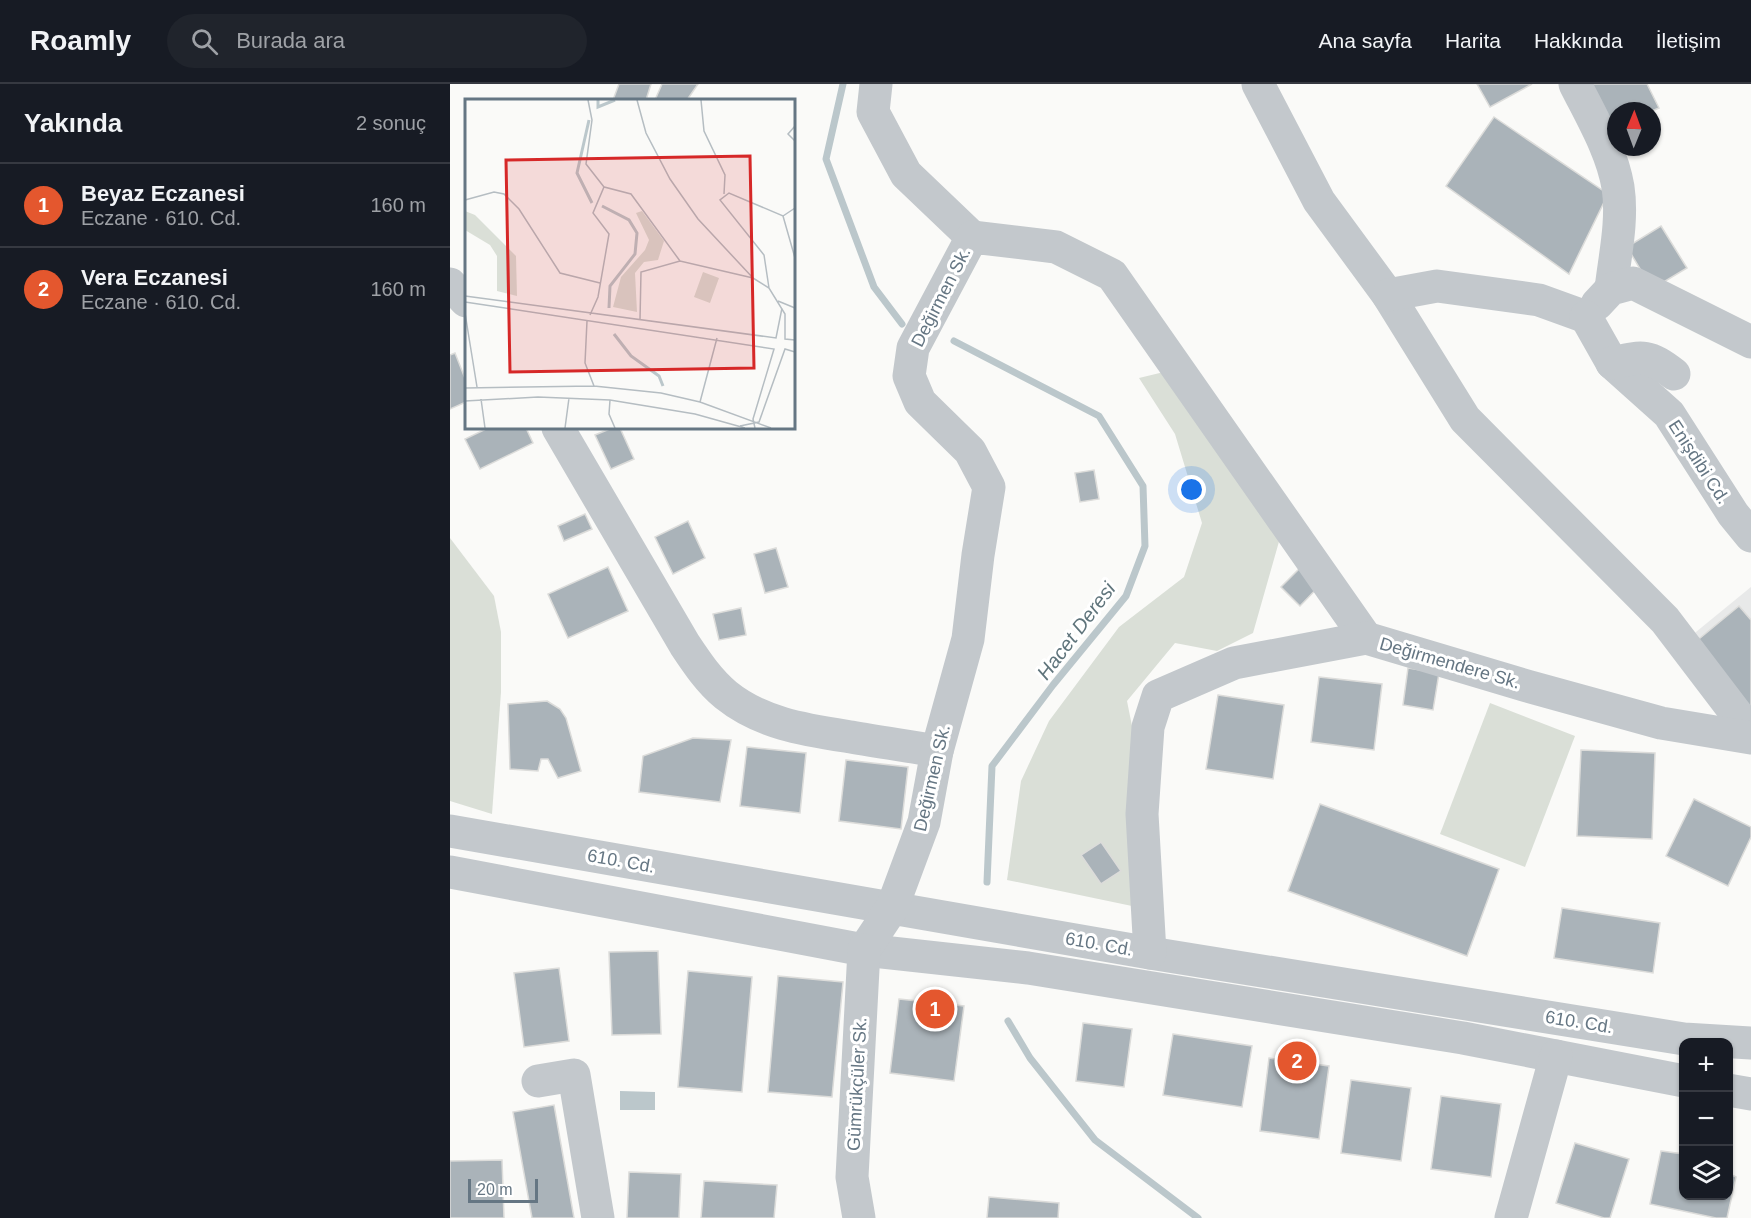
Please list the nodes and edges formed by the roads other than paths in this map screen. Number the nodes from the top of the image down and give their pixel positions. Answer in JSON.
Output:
{"nodes":[{"id":1,"x":876,"y":84,"type":"edge"},
{"id":2,"x":1258,"y":84,"type":"edge"},
{"id":3,"x":1575,"y":84,"type":"edge"},
{"id":4,"x":972,"y":237,"type":"junction"},
{"id":5,"x":450,"y":284,"type":"edge"},
{"id":6,"x":1611,"y":289,"type":"junction"},
{"id":7,"x":1388,"y":295,"type":"junction"},
{"id":8,"x":465,"y":300,"type":"edge"},
{"id":9,"x":1586,"y":317,"type":"junction"},
{"id":10,"x":1751,"y":342,"type":"edge"},
{"id":11,"x":1612,"y":363,"type":"junction"},
{"id":12,"x":1674,"y":375,"type":"dead end"},
{"id":13,"x":559,"y":429,"type":"edge"},
{"id":14,"x":1751,"y":536,"type":"edge"},
{"id":15,"x":1366,"y":638,"type":"junction"},
{"id":16,"x":1751,"y":733,"type":"edge"},
{"id":17,"x":1751,"y":738,"type":"edge"},
{"id":18,"x":937,"y":751,"type":"junction"},
{"id":19,"x":450,"y":831,"type":"edge"},
{"id":20,"x":450,"y":872,"type":"edge"},
{"id":21,"x":892,"y":908,"type":"junction"},
{"id":22,"x":864,"y":950,"type":"junction"},
{"id":23,"x":1150,"y":953,"type":"junction"},
{"id":24,"x":1751,"y":1043,"type":"edge"},
{"id":25,"x":1556,"y":1056,"type":"junction"},
{"id":26,"x":1679,"y":1080,"type":"edge"},
{"id":27,"x":538,"y":1081,"type":"dead end"},
{"id":28,"x":1733,"y":1091,"type":"edge"},
{"id":29,"x":1751,"y":1094,"type":"edge"},
{"id":30,"x":598,"y":1218,"type":"edge"},
{"id":31,"x":859,"y":1218,"type":"edge"},
{"id":32,"x":1511,"y":1218,"type":"edge"}],
"edges":[{"from":1,"to":4,"type":"street"},
{"from":2,"to":7,"type":"street"},
{"from":3,"to":6,"type":"street"},
{"from":4,"to":15,"type":"street","name":"Değirmen Sk."},
{"from":4,"to":18,"type":"street","name":"Değirmen Sk."},
{"from":5,"to":8,"type":"street"},
{"from":6,"to":9,"type":"street"},
{"from":6,"to":10,"type":"street"},
{"from":7,"to":9,"type":"street"},
{"from":7,"to":16,"type":"street"},
{"from":9,"to":11,"type":"street","name":"Enişdibi Cd."},
{"from":11,"to":12,"type":"street"},
{"from":11,"to":14,"type":"street","name":"Enişdibi Cd."},
{"from":13,"to":18,"type":"street"},
{"from":15,"to":17,"type":"street","name":"Değirmendere Sk."},
{"from":15,"to":23,"type":"street","name":"Değirmendere Sk."},
{"from":18,"to":21,"type":"street","name":"Değirmen Sk."},
{"from":19,"to":21,"type":"street","name":"610. Cd."},
{"from":20,"to":22,"type":"street","name":"610. Cd."},
{"from":21,"to":22,"type":"street","name":"Değirmen Sk."},
{"from":21,"to":23,"type":"street","name":"610. Cd."},
{"from":22,"to":25,"type":"street","name":"610. Cd."},
{"from":22,"to":31,"type":"street","name":"Gümrükçüler Sk."},
{"from":23,"to":24,"type":"street","name":"610. Cd."},
{"from":25,"to":26,"type":"street","name":"610. Cd."},
{"from":25,"to":32,"type":"street"},
{"from":27,"to":30,"type":"street"},
{"from":28,"to":29,"type":"street"}]}
